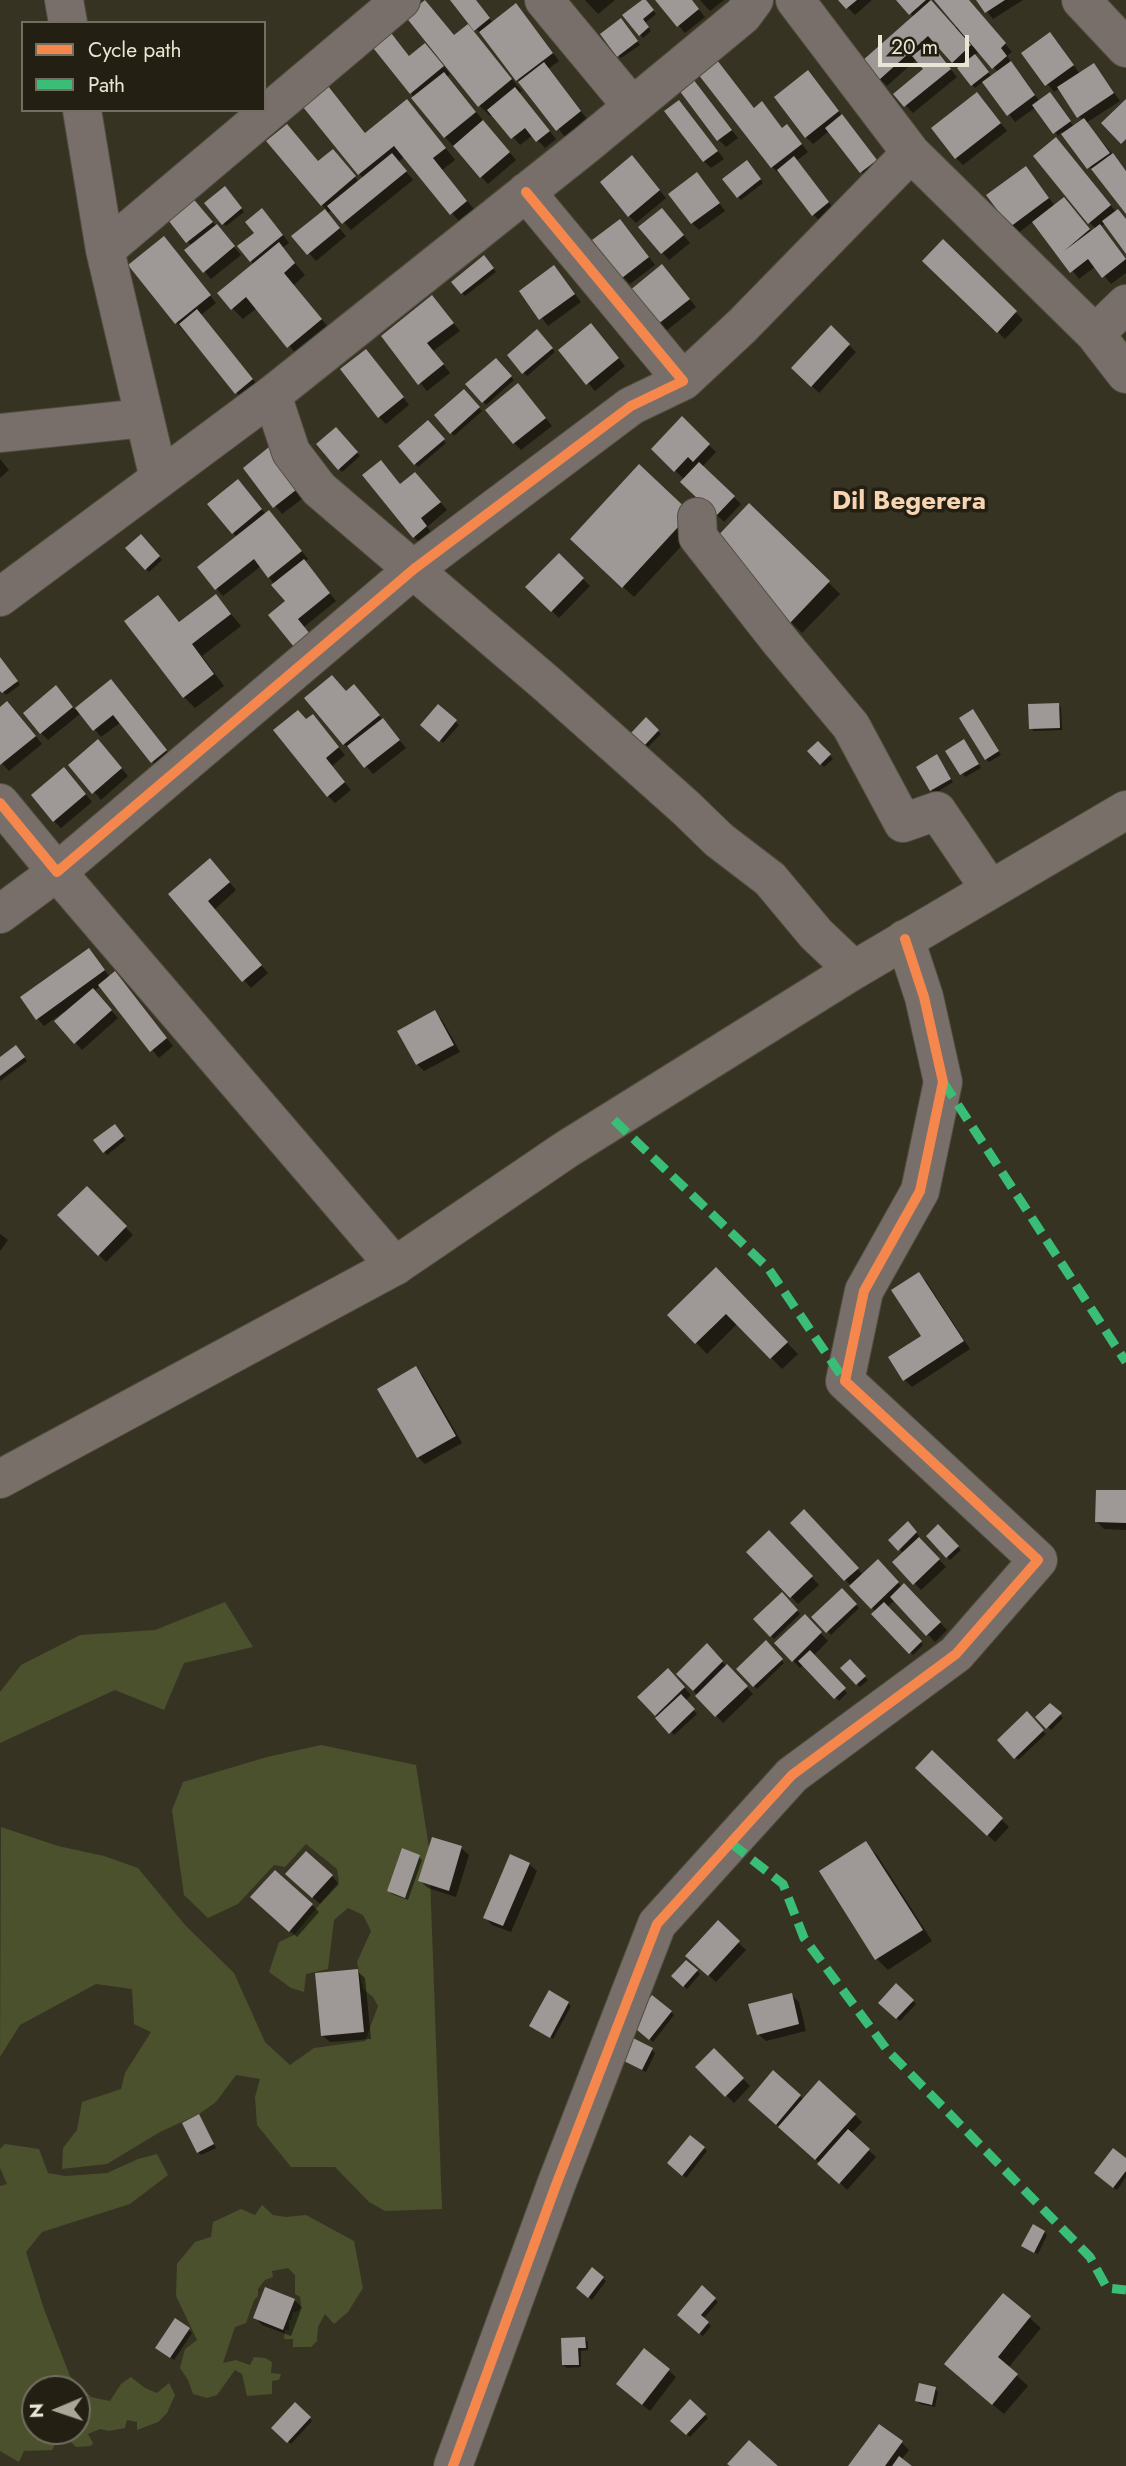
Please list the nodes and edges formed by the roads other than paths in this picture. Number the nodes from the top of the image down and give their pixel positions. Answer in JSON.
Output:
{"nodes":[{"id":1,"x":64,"y":0,"type":"edge"},
{"id":2,"x":401,"y":0,"type":"edge"},
{"id":3,"x":544,"y":0,"type":"edge"},
{"id":4,"x":754,"y":0,"type":"edge"},
{"id":5,"x":795,"y":0,"type":"edge"},
{"id":6,"x":1098,"y":6,"type":"edge"},
{"id":7,"x":68,"y":21,"type":"edge"},
{"id":8,"x":1126,"y":48,"type":"edge"},
{"id":9,"x":632,"y":106,"type":"junction"},
{"id":10,"x":82,"y":112,"type":"edge"},
{"id":11,"x":911,"y":153,"type":"junction"},
{"id":12,"x":526,"y":192,"type":"junction"},
{"id":13,"x":105,"y":250,"type":"junction"},
{"id":14,"x":1126,"y":304,"type":"edge"},
{"id":15,"x":1095,"y":334,"type":"junction"},
{"id":16,"x":1126,"y":374,"type":"edge"},
{"id":17,"x":683,"y":381,"type":"junction"},
{"id":18,"x":272,"y":395,"type":"junction"},
{"id":19,"x":144,"y":418,"type":"junction"},
{"id":20,"x":0,"y":433,"type":"edge"},
{"id":21,"x":159,"y":479,"type":"junction"},
{"id":22,"x":697,"y":517,"type":"dead end"},
{"id":23,"x":414,"y":569,"type":"junction"},
{"id":24,"x":0,"y":597,"type":"edge"},
{"id":25,"x":0,"y":803,"type":"edge"},
{"id":26,"x":1126,"y":810,"type":"edge"},
{"id":27,"x":57,"y":872,"type":"junction"},
{"id":28,"x":990,"y":889,"type":"junction"},
{"id":29,"x":0,"y":914,"type":"edge"},
{"id":30,"x":905,"y":939,"type":"junction"},
{"id":31,"x":854,"y":970,"type":"junction"},
{"id":32,"x":395,"y":1266,"type":"junction"},
{"id":33,"x":0,"y":1479,"type":"edge"},
{"id":34,"x":453,"y":2466,"type":"edge"}],
"edges":[{"from":1,"to":7,"type":"street"},
{"from":2,"to":13,"type":"street"},
{"from":3,"to":9,"type":"street"},
{"from":4,"to":9,"type":"street"},
{"from":5,"to":11,"type":"street"},
{"from":6,"to":8,"type":"street"},
{"from":9,"to":12,"type":"street"},
{"from":10,"to":13,"type":"street"},
{"from":11,"to":15,"type":"street"},
{"from":11,"to":17,"type":"street"},
{"from":12,"to":17,"type":"street"},
{"from":12,"to":18,"type":"street"},
{"from":13,"to":19,"type":"street"},
{"from":14,"to":15,"type":"street"},
{"from":15,"to":16,"type":"street"},
{"from":17,"to":23,"type":"street"},
{"from":18,"to":21,"type":"street"},
{"from":18,"to":23,"type":"street"},
{"from":19,"to":20,"type":"street"},
{"from":19,"to":21,"type":"street"},
{"from":21,"to":24,"type":"street"},
{"from":22,"to":28,"type":"street"},
{"from":23,"to":27,"type":"street"},
{"from":23,"to":31,"type":"street"},
{"from":25,"to":27,"type":"street"},
{"from":26,"to":28,"type":"main road"},
{"from":27,"to":29,"type":"street"},
{"from":27,"to":32,"type":"street"},
{"from":28,"to":30,"type":"main road"},
{"from":30,"to":31,"type":"main road"},
{"from":30,"to":34,"type":"street"},
{"from":31,"to":32,"type":"main road"},
{"from":32,"to":33,"type":"main road"}]}
